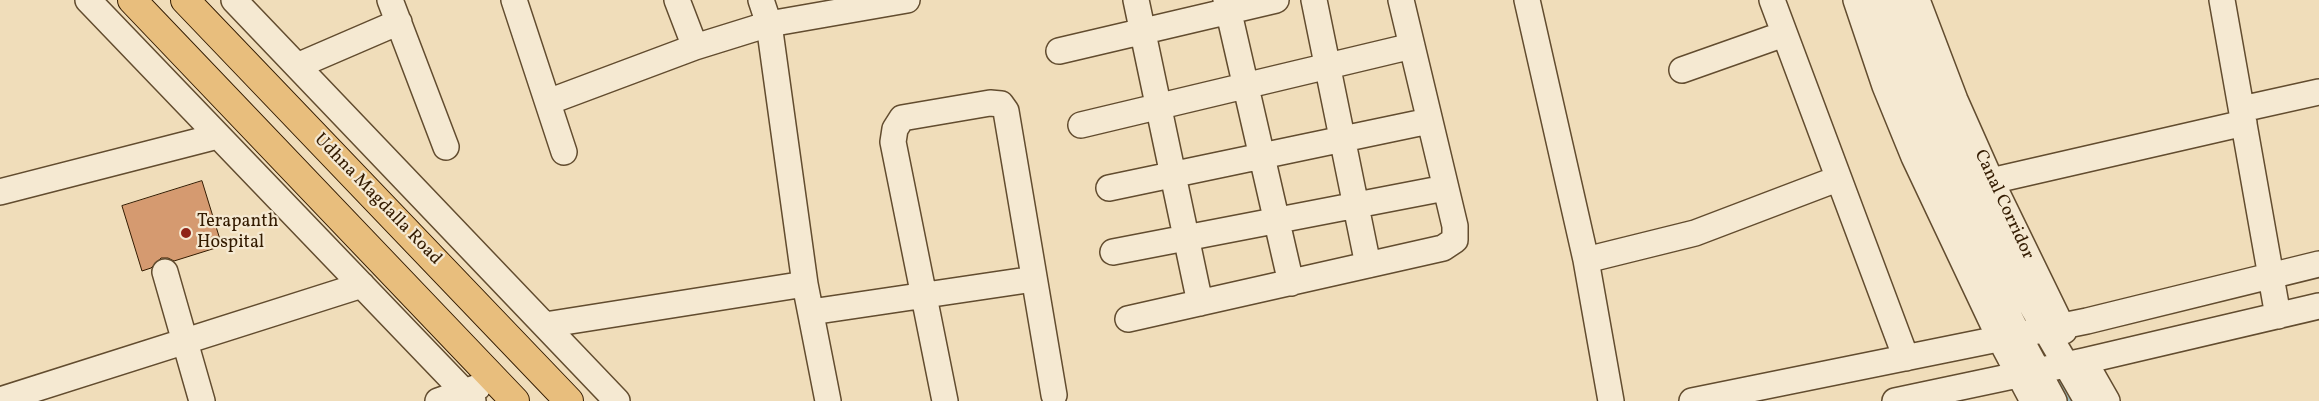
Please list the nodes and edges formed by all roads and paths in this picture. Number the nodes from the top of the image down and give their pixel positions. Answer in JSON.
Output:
{"nodes":[{"id":1,"x":88,"y":0,"type":"edge"},
{"id":2,"x":132,"y":0,"type":"edge"},
{"id":3,"x":185,"y":0,"type":"edge"},
{"id":4,"x":234,"y":0,"type":"edge"},
{"id":5,"x":677,"y":0,"type":"edge"},
{"id":6,"x":761,"y":0,"type":"edge"},
{"id":7,"x":907,"y":0,"type":"edge"},
{"id":8,"x":1136,"y":0,"type":"edge"},
{"id":9,"x":1276,"y":0,"type":"edge"},
{"id":10,"x":1314,"y":0,"type":"edge"},
{"id":11,"x":1401,"y":0,"type":"edge"},
{"id":12,"x":1527,"y":0,"type":"edge"},
{"id":13,"x":1772,"y":0,"type":"edge"},
{"id":14,"x":1856,"y":0,"type":"edge"},
{"id":15,"x":1876,"y":0,"type":"edge"},
{"id":16,"x":1896,"y":0,"type":"edge"},
{"id":17,"x":1917,"y":0,"type":"edge"},
{"id":18,"x":2222,"y":0,"type":"edge"},
{"id":19,"x":520,"y":1,"type":"edge"},
{"id":20,"x":1227,"y":6,"type":"edge"},
{"id":21,"x":395,"y":11,"type":"edge"},
{"id":22,"x":769,"y":24,"type":"junction"},
{"id":23,"x":1143,"y":31,"type":"junction"},
{"id":24,"x":1784,"y":34,"type":"junction"},
{"id":25,"x":695,"y":46,"type":"junction"},
{"id":26,"x":1412,"y":46,"type":"junction"},
{"id":27,"x":1059,"y":51,"type":"dead end"},
{"id":28,"x":297,"y":66,"type":"junction"},
{"id":29,"x":1328,"y":66,"type":"junction"},
{"id":30,"x":1682,"y":70,"type":"dead end"},
{"id":31,"x":1246,"y":86,"type":"junction"},
{"id":32,"x":2319,"y":92,"type":"edge"},
{"id":33,"x":548,"y":102,"type":"junction"},
{"id":34,"x":1159,"y":106,"type":"junction"},
{"id":35,"x":2243,"y":116,"type":"junction"},
{"id":36,"x":1430,"y":121,"type":"junction"},
{"id":37,"x":1081,"y":125,"type":"dead end"},
{"id":38,"x":218,"y":136,"type":"junction"},
{"id":39,"x":1342,"y":139,"type":"junction"},
{"id":40,"x":446,"y":146,"type":"dead end"},
{"id":41,"x":564,"y":152,"type":"dead end"},
{"id":42,"x":1262,"y":156,"type":"junction"},
{"id":43,"x":1173,"y":175,"type":"junction"},
{"id":44,"x":1837,"y":179,"type":"junction"},
{"id":45,"x":1991,"y":181,"type":"junction"},
{"id":46,"x":1,"y":187,"type":"edge"},
{"id":47,"x":1109,"y":188,"type":"dead end"},
{"id":48,"x":1445,"y":188,"type":"junction"},
{"id":49,"x":1356,"y":205,"type":"junction"},
{"id":50,"x":1276,"y":220,"type":"junction"},
{"id":51,"x":1187,"y":238,"type":"junction"},
{"id":52,"x":1113,"y":252,"type":"dead end"},
{"id":53,"x":1586,"y":260,"type":"junction"},
{"id":54,"x":2319,"y":264,"type":"edge"},
{"id":55,"x":1368,"y":265,"type":"junction"},
{"id":56,"x":165,"y":272,"type":"dead end"},
{"id":57,"x":2270,"y":276,"type":"junction"},
{"id":58,"x":1034,"y":279,"type":"junction"},
{"id":59,"x":1291,"y":283,"type":"junction"},
{"id":60,"x":805,"y":284,"type":"junction"},
{"id":61,"x":362,"y":286,"type":"junction"},
{"id":62,"x":923,"y":294,"type":"junction"},
{"id":63,"x":1200,"y":303,"type":"junction"},
{"id":64,"x":2319,"y":306,"type":"edge"},
{"id":65,"x":811,"y":312,"type":"junction"},
{"id":66,"x":2278,"y":316,"type":"junction"},
{"id":67,"x":1128,"y":319,"type":"dead end"},
{"id":68,"x":545,"y":325,"type":"junction"},
{"id":69,"x":2052,"y":328,"type":"junction"},
{"id":70,"x":2009,"y":337,"type":"junction"},
{"id":71,"x":185,"y":341,"type":"junction"},
{"id":72,"x":1906,"y":358,"type":"junction"},
{"id":73,"x":2076,"y":363,"type":"junction"},
{"id":74,"x":2028,"y":372,"type":"junction"},
{"id":75,"x":496,"y":381,"type":"junction"},
{"id":76,"x":1054,"y":395,"type":"dead end"},
{"id":77,"x":469,"y":397,"type":"edge"},
{"id":78,"x":0,"y":400,"type":"edge"},
{"id":79,"x":202,"y":401,"type":"edge"},
{"id":80,"x":438,"y":401,"type":"edge"},
{"id":81,"x":515,"y":401,"type":"edge"},
{"id":82,"x":569,"y":401,"type":"edge"},
{"id":83,"x":617,"y":401,"type":"edge"},
{"id":84,"x":828,"y":401,"type":"edge"},
{"id":85,"x":945,"y":401,"type":"edge"},
{"id":86,"x":1611,"y":401,"type":"edge"},
{"id":87,"x":1692,"y":401,"type":"edge"},
{"id":88,"x":1895,"y":401,"type":"edge"},
{"id":89,"x":2033,"y":401,"type":"edge"},
{"id":90,"x":2054,"y":401,"type":"edge"},
{"id":91,"x":2087,"y":401,"type":"edge"},
{"id":92,"x":2107,"y":401,"type":"edge"}],
"edges":[{"from":1,"to":38,"type":"street"},
{"from":2,"to":75,"type":"main road"},
{"from":3,"to":82,"type":"main road","name":"Udhna Magdalla Road"},
{"from":4,"to":28,"type":"street"},
{"from":5,"to":25,"type":"street"},
{"from":6,"to":22,"type":"street"},
{"from":7,"to":22,"type":"street"},
{"from":8,"to":23,"type":"street"},
{"from":9,"to":20,"type":"street"},
{"from":10,"to":29,"type":"street"},
{"from":11,"to":26,"type":"street"},
{"from":12,"to":53,"type":"street"},
{"from":13,"to":24,"type":"street"},
{"from":14,"to":70,"type":"street"},
{"from":15,"to":70,"type":"street"},
{"from":16,"to":69,"type":"street"},
{"from":17,"to":45,"type":"street","name":"Canal Corridor"},
{"from":18,"to":35,"type":"street"},
{"from":19,"to":33,"type":"street"},
{"from":20,"to":23,"type":"street"},
{"from":20,"to":31,"type":"street"},
{"from":21,"to":28,"type":"street"},
{"from":21,"to":40,"type":"street"},
{"from":22,"to":25,"type":"street"},
{"from":22,"to":60,"type":"street"},
{"from":23,"to":27,"type":"street"},
{"from":23,"to":34,"type":"street"},
{"from":24,"to":30,"type":"street"},
{"from":24,"to":44,"type":"street"},
{"from":25,"to":33,"type":"street"},
{"from":26,"to":29,"type":"street"},
{"from":26,"to":36,"type":"street"},
{"from":28,"to":68,"type":"street"},
{"from":29,"to":31,"type":"street"},
{"from":29,"to":39,"type":"street"},
{"from":31,"to":34,"type":"street"},
{"from":31,"to":42,"type":"street"},
{"from":32,"to":35,"type":"street"},
{"from":33,"to":41,"type":"street"},
{"from":34,"to":37,"type":"street"},
{"from":34,"to":43,"type":"street"},
{"from":35,"to":45,"type":"street"},
{"from":35,"to":57,"type":"street"},
{"from":36,"to":39,"type":"street"},
{"from":36,"to":48,"type":"street"},
{"from":38,"to":46,"type":"street"},
{"from":38,"to":61,"type":"street"},
{"from":39,"to":42,"type":"street"},
{"from":39,"to":49,"type":"street"},
{"from":42,"to":43,"type":"street"},
{"from":42,"to":50,"type":"street"},
{"from":43,"to":47,"type":"street"},
{"from":43,"to":51,"type":"street"},
{"from":44,"to":53,"type":"street"},
{"from":44,"to":72,"type":"street"},
{"from":45,"to":69,"type":"street","name":"Canal Corridor"},
{"from":48,"to":49,"type":"street"},
{"from":48,"to":55,"type":"street"},
{"from":49,"to":50,"type":"street"},
{"from":49,"to":55,"type":"street"},
{"from":50,"to":51,"type":"street"},
{"from":50,"to":59,"type":"street"},
{"from":51,"to":52,"type":"street"},
{"from":51,"to":63,"type":"street"},
{"from":53,"to":86,"type":"street"},
{"from":54,"to":57,"type":"street"},
{"from":55,"to":59,"type":"street"},
{"from":56,"to":71,"type":"street"},
{"from":57,"to":66,"type":"street"},
{"from":57,"to":69,"type":"street"},
{"from":58,"to":62,"type":"street"},
{"from":58,"to":62,"type":"street"},
{"from":58,"to":76,"type":"street"},
{"from":59,"to":63,"type":"street"},
{"from":60,"to":65,"type":"street"},
{"from":60,"to":68,"type":"street"},
{"from":61,"to":71,"type":"street"},
{"from":61,"to":77,"type":"street"},
{"from":62,"to":65,"type":"street"},
{"from":62,"to":85,"type":"street"},
{"from":63,"to":67,"type":"street"},
{"from":64,"to":66,"type":"street"},
{"from":65,"to":84,"type":"street"},
{"from":66,"to":73,"type":"street"},
{"from":68,"to":83,"type":"street"},
{"from":69,"to":70,"type":"street"},
{"from":69,"to":73,"type":"street","name":"Canal Corridor"},
{"from":70,"to":72,"type":"street"},
{"from":70,"to":74,"type":"street"},
{"from":71,"to":78,"type":"street"},
{"from":71,"to":79,"type":"street"},
{"from":72,"to":87,"type":"street"},
{"from":73,"to":74,"type":"street"},
{"from":73,"to":91,"type":"street"},
{"from":73,"to":92,"type":"street","name":"Canal Corridor"},
{"from":74,"to":88,"type":"street"},
{"from":74,"to":89,"type":"street"},
{"from":74,"to":90,"type":"street"},
{"from":75,"to":77,"type":"street"},
{"from":75,"to":81,"type":"main road"},
{"from":77,"to":80,"type":"street"}]}
